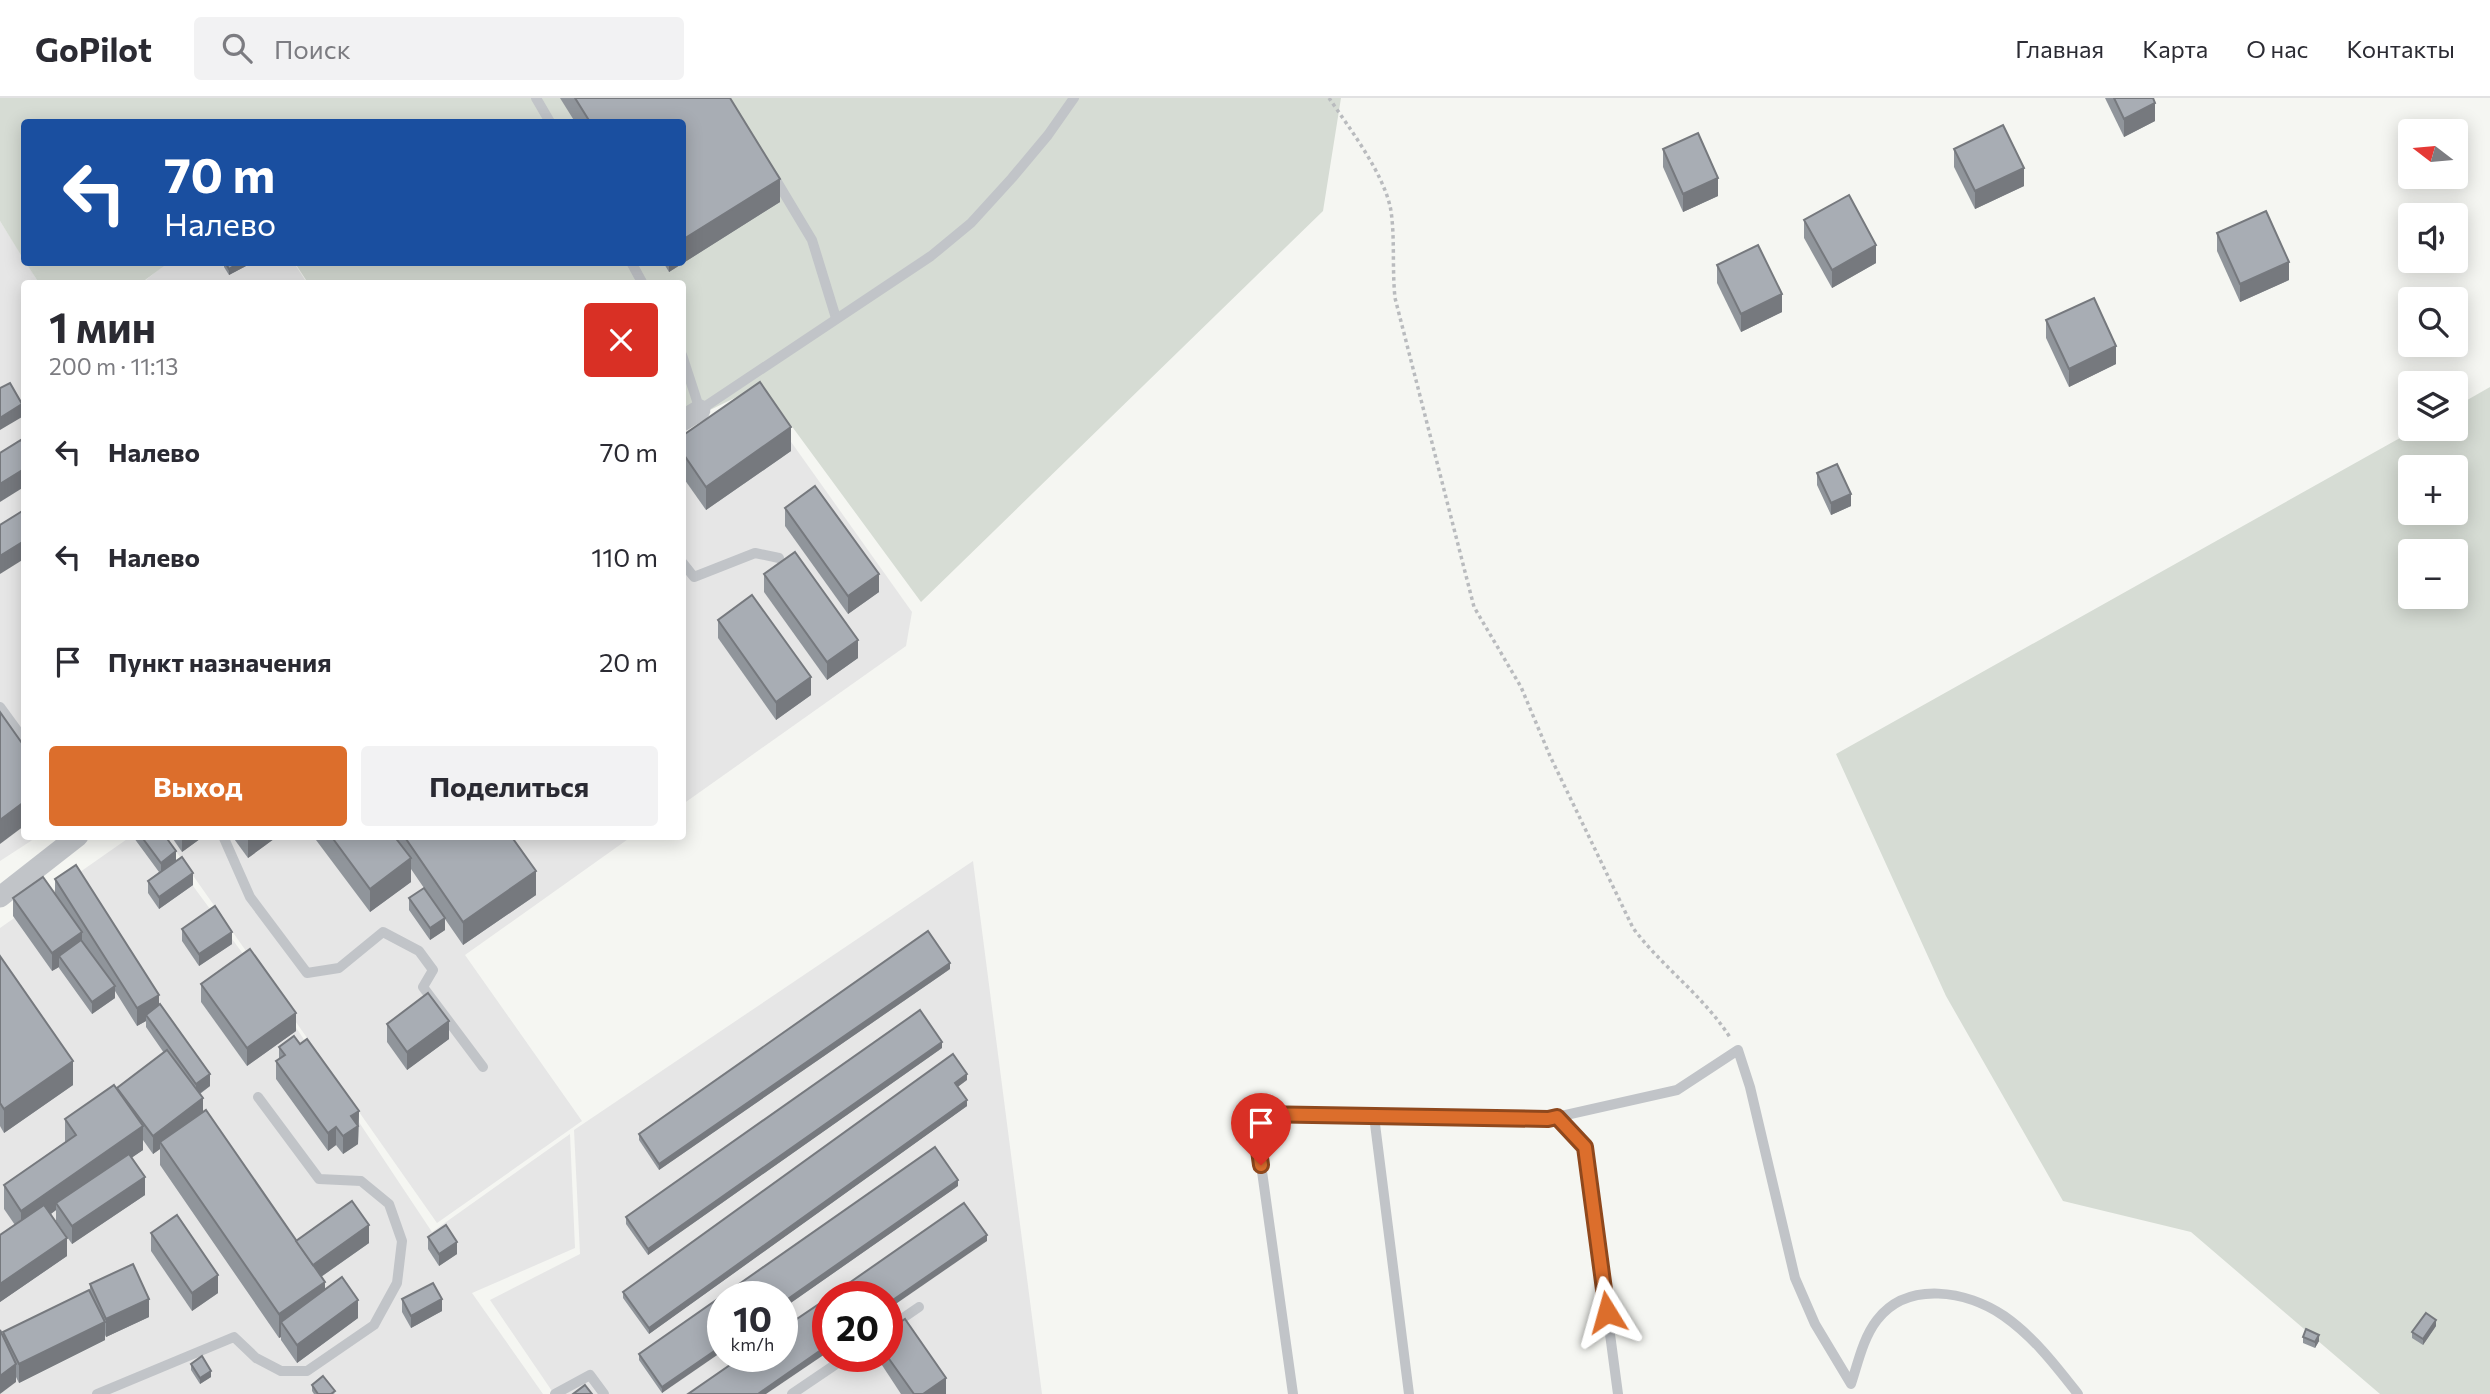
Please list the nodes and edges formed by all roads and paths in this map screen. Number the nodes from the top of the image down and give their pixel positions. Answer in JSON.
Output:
{"nodes":[{"id":1,"x":536,"y":98,"type":"edge"},
{"id":2,"x":1074,"y":98,"type":"edge"},
{"id":3,"x":1329,"y":98,"type":"edge"},
{"id":4,"x":548,"y":119,"type":"edge"},
{"id":5,"x":769,"y":169,"type":"edge"},
{"id":6,"x":836,"y":318,"type":"junction"},
{"id":7,"x":686,"y":382,"type":"edge"},
{"id":8,"x":691,"y":415,"type":"edge"},
{"id":9,"x":779,"y":558,"type":"dead end"},
{"id":10,"x":686,"y":567,"type":"edge"},
{"id":11,"x":0,"y":707,"type":"edge"},
{"id":12,"x":21,"y":736,"type":"edge"},
{"id":13,"x":73,"y":840,"type":"edge"},
{"id":14,"x":225,"y":840,"type":"edge"},
{"id":15,"x":0,"y":897,"type":"edge"},
{"id":16,"x":1738,"y":1050,"type":"junction"},
{"id":17,"x":482,"y":1067,"type":"dead end"},
{"id":18,"x":258,"y":1097,"type":"dead end"},
{"id":19,"x":1374,"y":1116,"type":"junction"},
{"id":20,"x":1557,"y":1117,"type":"junction"},
{"id":21,"x":919,"y":1307,"type":"dead end"},
{"id":22,"x":903,"y":1318,"type":"edge"},
{"id":23,"x":824,"y":1372,"type":"edge"},
{"id":24,"x":1850,"y":1389,"type":"edge"},
{"id":25,"x":97,"y":1394,"type":"edge"},
{"id":26,"x":555,"y":1394,"type":"edge"},
{"id":27,"x":604,"y":1394,"type":"edge"},
{"id":28,"x":792,"y":1394,"type":"edge"},
{"id":29,"x":1293,"y":1394,"type":"edge"},
{"id":30,"x":1409,"y":1394,"type":"edge"},
{"id":31,"x":1618,"y":1394,"type":"edge"},
{"id":32,"x":1859,"y":1394,"type":"edge"},
{"id":33,"x":2078,"y":1394,"type":"edge"}],
"edges":[{"from":1,"to":4,"type":"lane"},
{"from":2,"to":6,"type":"lane"},
{"from":3,"to":16,"type":"path"},
{"from":5,"to":6,"type":"lane"},
{"from":6,"to":8,"type":"lane"},
{"from":7,"to":8,"type":"lane"},
{"from":9,"to":10,"type":"lane"},
{"from":11,"to":12,"type":"lane"},
{"from":13,"to":15,"type":"street"},
{"from":14,"to":17,"type":"lane"},
{"from":16,"to":20,"type":"lane"},
{"from":16,"to":24,"type":"lane"},
{"from":18,"to":25,"type":"lane"},
{"from":19,"to":20,"type":"lane"},
{"from":19,"to":29,"type":"lane"},
{"from":19,"to":30,"type":"lane"},
{"from":20,"to":31,"type":"lane"},
{"from":21,"to":22,"type":"lane"},
{"from":23,"to":28,"type":"lane"},
{"from":24,"to":32,"type":"lane"},
{"from":24,"to":33,"type":"lane"},
{"from":26,"to":27,"type":"lane"}]}
